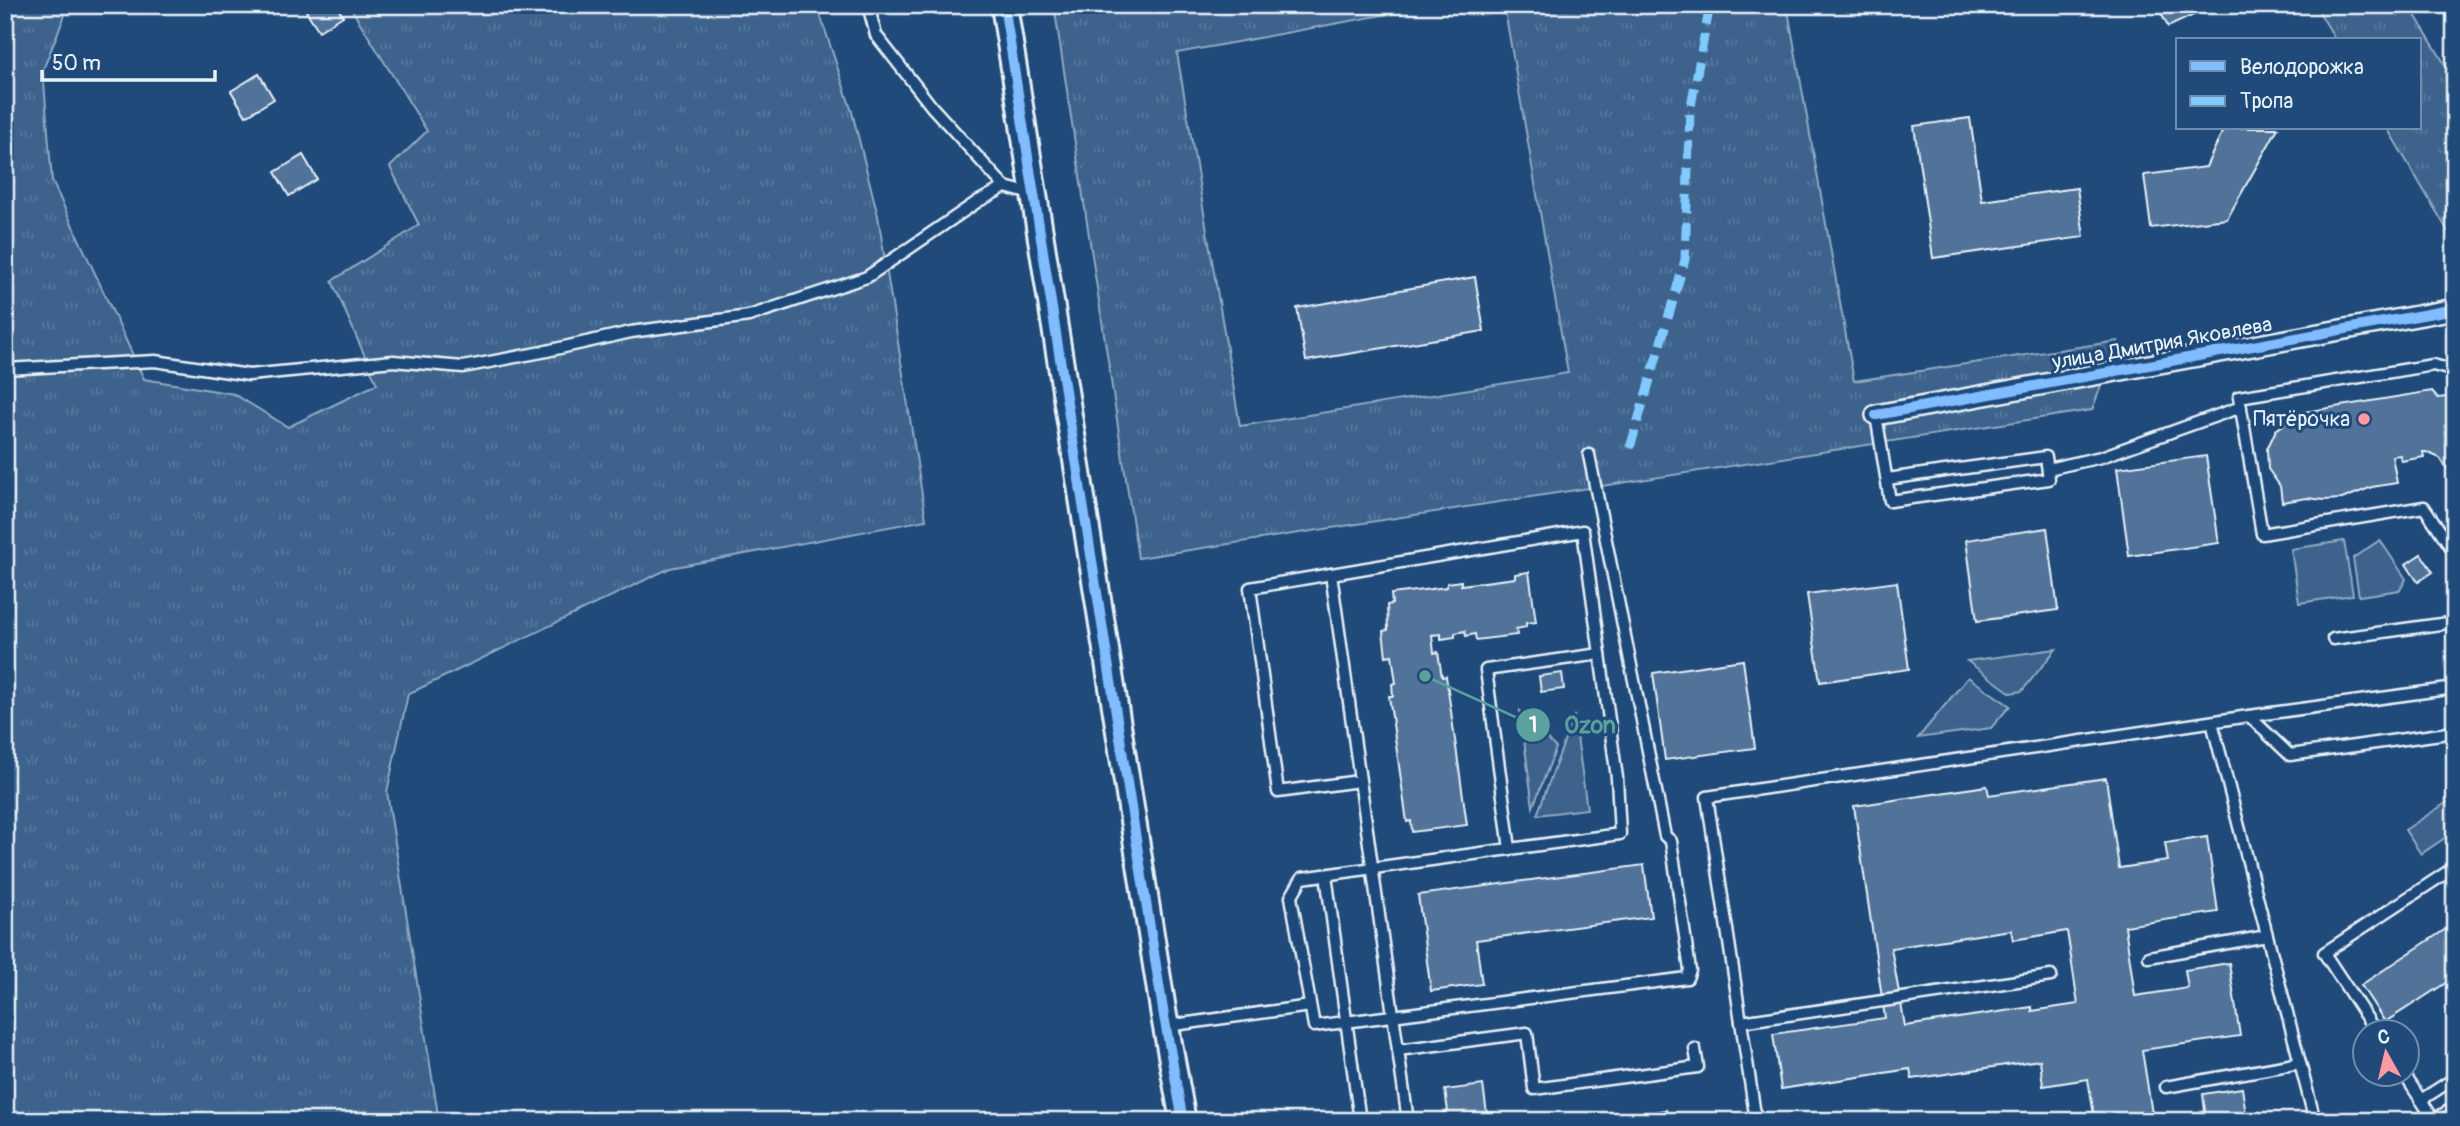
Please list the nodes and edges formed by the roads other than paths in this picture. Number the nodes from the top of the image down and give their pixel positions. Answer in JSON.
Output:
{"nodes":[{"id":1,"x":869,"y":5,"type":"edge"},
{"id":2,"x":1003,"y":5,"type":"edge"},
{"id":3,"x":1005,"y":187,"type":"junction"},
{"id":4,"x":1035,"y":194,"type":"junction"},
{"id":5,"x":2455,"y":309,"type":"edge"},
{"id":6,"x":5,"y":369,"type":"edge"},
{"id":7,"x":2455,"y":371,"type":"edge"},
{"id":8,"x":2241,"y":407,"type":"junction"},
{"id":9,"x":1876,"y":415,"type":"joint"},
{"id":10,"x":1589,"y":455,"type":"dead end"},
{"id":11,"x":2048,"y":469,"type":"junction"},
{"id":12,"x":1887,"y":479,"type":"junction"},
{"id":13,"x":2455,"y":553,"type":"edge"},
{"id":14,"x":1331,"y":574,"type":"junction"},
{"id":15,"x":2455,"y":622,"type":"edge"},
{"id":16,"x":2333,"y":639,"type":"dead end"},
{"id":17,"x":1600,"y":654,"type":"junction"},
{"id":18,"x":2455,"y":688,"type":"edge"},
{"id":19,"x":2249,"y":716,"type":"junction"},
{"id":20,"x":2212,"y":722,"type":"junction"},
{"id":21,"x":2455,"y":732,"type":"edge"},
{"id":22,"x":1359,"y":781,"type":"junction"},
{"id":23,"x":1510,"y":849,"type":"junction"},
{"id":24,"x":2455,"y":867,"type":"edge"},
{"id":25,"x":1371,"y":868,"type":"junction"},
{"id":26,"x":1326,"y":875,"type":"junction"},
{"id":27,"x":2267,"y":936,"type":"junction"},
{"id":28,"x":2148,"y":957,"type":"dead end"},
{"id":29,"x":2051,"y":976,"type":"dead end"},
{"id":30,"x":1310,"y":1006,"type":"junction"},
{"id":31,"x":1394,"y":1016,"type":"junction"},
{"id":32,"x":2367,"y":1018,"type":"edge"},
{"id":33,"x":1346,"y":1022,"type":"junction"},
{"id":34,"x":1741,"y":1022,"type":"junction"},
{"id":35,"x":1166,"y":1026,"type":"junction"},
{"id":36,"x":1695,"y":1049,"type":"dead end"},
{"id":37,"x":1398,"y":1050,"type":"junction"},
{"id":38,"x":2300,"y":1063,"type":"junction"},
{"id":39,"x":2455,"y":1078,"type":"edge"},
{"id":40,"x":2166,"y":1087,"type":"dead end"},
{"id":41,"x":2413,"y":1088,"type":"edge"},
{"id":42,"x":2421,"y":1100,"type":"junction"},
{"id":43,"x":2455,"y":1107,"type":"edge"},
{"id":44,"x":1183,"y":1121,"type":"edge"},
{"id":45,"x":1360,"y":1121,"type":"edge"},
{"id":46,"x":1408,"y":1121,"type":"edge"},
{"id":47,"x":1756,"y":1121,"type":"edge"},
{"id":48,"x":2315,"y":1121,"type":"edge"}],
"edges":[{"from":1,"to":3,"type":"lane"},
{"from":2,"to":4,"type":"street"},
{"from":3,"to":4,"type":"lane"},
{"from":3,"to":6,"type":"lane"},
{"from":4,"to":35,"type":"street"},
{"from":5,"to":9,"type":"street","name":"улица Дмитрия Яковлева"},
{"from":7,"to":8,"type":"lane"},
{"from":8,"to":11,"type":"lane"},
{"from":8,"to":13,"type":"lane"},
{"from":9,"to":12,"type":"lane"},
{"from":10,"to":31,"type":"lane"},
{"from":11,"to":12,"type":"lane"},
{"from":11,"to":12,"type":"lane"},
{"from":14,"to":17,"type":"lane"},
{"from":14,"to":22,"type":"lane"},
{"from":14,"to":22,"type":"lane"},
{"from":15,"to":16,"type":"lane"},
{"from":17,"to":23,"type":"lane"},
{"from":17,"to":23,"type":"lane"},
{"from":18,"to":19,"type":"lane"},
{"from":19,"to":20,"type":"lane"},
{"from":19,"to":21,"type":"lane"},
{"from":20,"to":27,"type":"lane"},
{"from":20,"to":34,"type":"lane"},
{"from":22,"to":25,"type":"lane"},
{"from":23,"to":25,"type":"lane"},
{"from":24,"to":32,"type":"lane"},
{"from":25,"to":26,"type":"lane"},
{"from":25,"to":31,"type":"lane"},
{"from":26,"to":30,"type":"lane"},
{"from":26,"to":33,"type":"lane"},
{"from":27,"to":28,"type":"lane"},
{"from":27,"to":38,"type":"lane"},
{"from":29,"to":34,"type":"lane"},
{"from":30,"to":33,"type":"lane"},
{"from":30,"to":35,"type":"lane"},
{"from":31,"to":33,"type":"lane"},
{"from":31,"to":37,"type":"lane"},
{"from":33,"to":45,"type":"lane"},
{"from":34,"to":47,"type":"lane"},
{"from":35,"to":44,"type":"street"},
{"from":36,"to":37,"type":"lane"},
{"from":37,"to":46,"type":"lane"},
{"from":38,"to":40,"type":"lane"},
{"from":38,"to":48,"type":"lane"},
{"from":39,"to":42,"type":"lane"},
{"from":41,"to":42,"type":"lane"},
{"from":42,"to":43,"type":"lane"}]}
